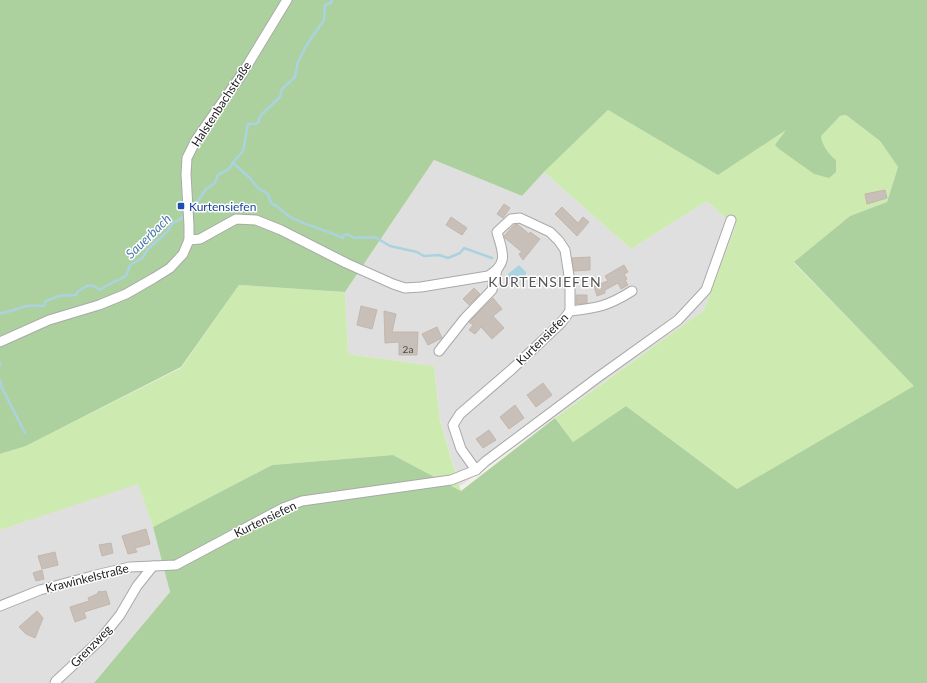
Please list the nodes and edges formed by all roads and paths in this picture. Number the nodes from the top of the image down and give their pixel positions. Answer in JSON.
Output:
{"nodes":[{"id":1,"x":287,"y":0,"type":"edge"},
{"id":2,"x":731,"y":220,"type":"dead end"},
{"id":3,"x":189,"y":240,"type":"junction"},
{"id":4,"x":497,"y":270,"type":"junction"},
{"id":5,"x":632,"y":291,"type":"dead end"},
{"id":6,"x":570,"y":311,"type":"junction"},
{"id":7,"x":0,"y":342,"type":"edge"},
{"id":8,"x":439,"y":351,"type":"dead end"},
{"id":9,"x":476,"y":470,"type":"junction"},
{"id":10,"x":153,"y":566,"type":"junction"},
{"id":11,"x":137,"y":586,"type":"joint"},
{"id":12,"x":0,"y":606,"type":"edge"},
{"id":13,"x":55,"y":683,"type":"edge"}],
"edges":[{"from":1,"to":3,"type":"street","name":"Halstenbachstraße"},
{"from":2,"to":9,"type":"street","name":"Kurtensiefen"},
{"from":3,"to":4,"type":"street"},
{"from":3,"to":7,"type":"street"},
{"from":4,"to":6,"type":"street","name":"Kurtensiefen"},
{"from":4,"to":8,"type":"street","name":"Kurtensiefen"},
{"from":5,"to":6,"type":"street"},
{"from":6,"to":9,"type":"street","name":"Kurtensiefen"},
{"from":9,"to":10,"type":"street","name":"Kurtensiefen"},
{"from":10,"to":11,"type":"street","name":"Krawinkelstraße"},
{"from":10,"to":12,"type":"street","name":"Krawinkelstraße"},
{"from":11,"to":13,"type":"street","name":"Grenzweg"}]}
